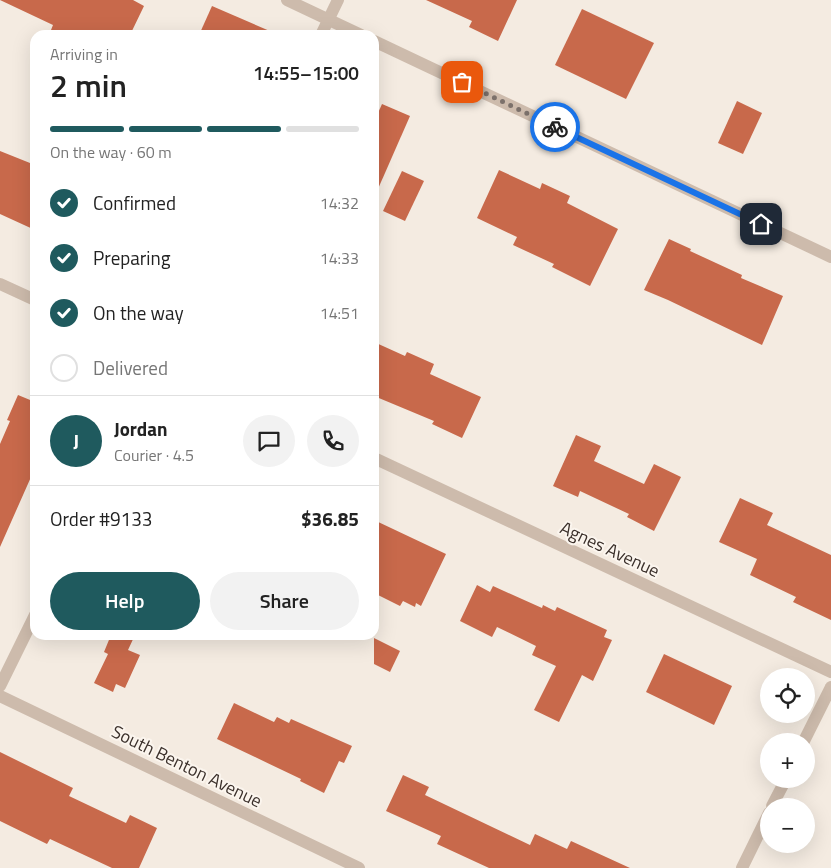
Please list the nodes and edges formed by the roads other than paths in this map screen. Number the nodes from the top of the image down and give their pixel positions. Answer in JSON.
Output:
{"nodes":[{"id":1,"x":287,"y":0,"type":"edge"},
{"id":2,"x":338,"y":0,"type":"edge"},
{"id":3,"x":328,"y":20,"type":"junction"},
{"id":4,"x":323,"y":30,"type":"edge"},
{"id":5,"x":350,"y":30,"type":"edge"},
{"id":6,"x":379,"y":43,"type":"edge"},
{"id":7,"x":831,"y":257,"type":"edge"},
{"id":8,"x":0,"y":284,"type":"edge"},
{"id":9,"x":30,"y":298,"type":"edge"},
{"id":10,"x":379,"y":460,"type":"edge"},
{"id":11,"x":30,"y":625,"type":"edge"},
{"id":12,"x":831,"y":672,"type":"edge"},
{"id":13,"x":0,"y":686,"type":"edge"},
{"id":14,"x":831,"y":687,"type":"edge"},
{"id":15,"x":0,"y":696,"type":"edge"},
{"id":16,"x":808,"y":733,"type":"edge"},
{"id":17,"x":760,"y":831,"type":"edge"},
{"id":18,"x":359,"y":868,"type":"edge"},
{"id":19,"x":742,"y":868,"type":"edge"}],
"edges":[{"from":1,"to":3,"type":"street"},
{"from":2,"to":3,"type":"street"},
{"from":3,"to":4,"type":"street"},
{"from":3,"to":5,"type":"street"},
{"from":6,"to":7,"type":"street"},
{"from":8,"to":9,"type":"street"},
{"from":10,"to":12,"type":"street","name":"Agnes Avenue"},
{"from":11,"to":13,"type":"street"},
{"from":14,"to":16,"type":"street"},
{"from":15,"to":18,"type":"street","name":"South Benton Avenue"},
{"from":17,"to":19,"type":"street"}]}
